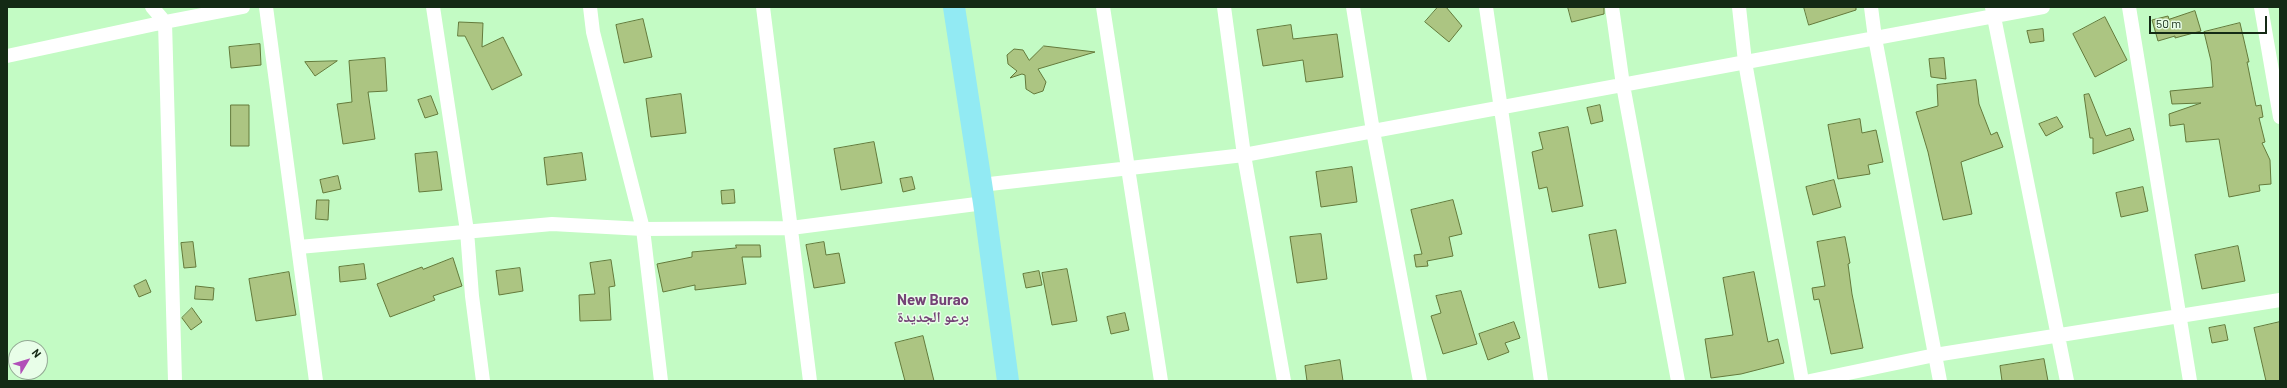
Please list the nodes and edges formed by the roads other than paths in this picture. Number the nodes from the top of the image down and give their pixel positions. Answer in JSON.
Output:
{"nodes":[{"id":1,"x":152,"y":7,"type":"edge"},
{"id":2,"x":243,"y":7,"type":"edge"},
{"id":3,"x":266,"y":7,"type":"edge"},
{"id":4,"x":432,"y":7,"type":"edge"},
{"id":5,"x":590,"y":7,"type":"edge"},
{"id":6,"x":763,"y":7,"type":"edge"},
{"id":7,"x":954,"y":7,"type":"edge"},
{"id":8,"x":1103,"y":7,"type":"edge"},
{"id":9,"x":1224,"y":7,"type":"edge"},
{"id":10,"x":1353,"y":7,"type":"edge"},
{"id":11,"x":1486,"y":7,"type":"edge"},
{"id":12,"x":1612,"y":7,"type":"edge"},
{"id":13,"x":1739,"y":7,"type":"edge"},
{"id":14,"x":1871,"y":7,"type":"edge"},
{"id":15,"x":2043,"y":7,"type":"edge"},
{"id":16,"x":2129,"y":7,"type":"edge"},
{"id":17,"x":2261,"y":7,"type":"edge"},
{"id":18,"x":1993,"y":12,"type":"edge"},
{"id":19,"x":165,"y":22,"type":"junction"},
{"id":20,"x":1875,"y":38,"type":"junction"},
{"id":21,"x":7,"y":56,"type":"edge"},
{"id":22,"x":1746,"y":62,"type":"junction"},
{"id":23,"x":1623,"y":85,"type":"junction"},
{"id":24,"x":1502,"y":107,"type":"junction"},
{"id":25,"x":2280,"y":117,"type":"edge"},
{"id":26,"x":1373,"y":131,"type":"junction"},
{"id":27,"x":1244,"y":155,"type":"junction"},
{"id":28,"x":1128,"y":168,"type":"junction"},
{"id":29,"x":982,"y":194,"type":"junction"},
{"id":30,"x":790,"y":228,"type":"junction"},
{"id":31,"x":643,"y":229,"type":"junction"},
{"id":32,"x":467,"y":231,"type":"junction"},
{"id":33,"x":299,"y":247,"type":"junction"},
{"id":34,"x":2280,"y":300,"type":"edge"},
{"id":35,"x":2179,"y":316,"type":"junction"},
{"id":36,"x":2058,"y":335,"type":"junction"},
{"id":37,"x":1935,"y":355,"type":"junction"},
{"id":38,"x":175,"y":381,"type":"edge"},
{"id":39,"x":316,"y":381,"type":"edge"},
{"id":40,"x":483,"y":381,"type":"edge"},
{"id":41,"x":661,"y":381,"type":"edge"},
{"id":42,"x":810,"y":381,"type":"edge"},
{"id":43,"x":1008,"y":381,"type":"edge"},
{"id":44,"x":1161,"y":381,"type":"edge"},
{"id":45,"x":1284,"y":381,"type":"edge"},
{"id":46,"x":1420,"y":381,"type":"edge"},
{"id":47,"x":1542,"y":381,"type":"edge"},
{"id":48,"x":1678,"y":381,"type":"edge"},
{"id":49,"x":1802,"y":381,"type":"edge"},
{"id":50,"x":1810,"y":381,"type":"edge"},
{"id":51,"x":1940,"y":381,"type":"edge"},
{"id":52,"x":2067,"y":381,"type":"edge"},
{"id":53,"x":2190,"y":381,"type":"edge"}],
"edges":[{"from":1,"to":19,"type":"street"},
{"from":2,"to":19,"type":"street"},
{"from":3,"to":33,"type":"street"},
{"from":4,"to":32,"type":"street"},
{"from":5,"to":31,"type":"street"},
{"from":6,"to":30,"type":"street"},
{"from":7,"to":29,"type":"highway"},
{"from":8,"to":28,"type":"street"},
{"from":9,"to":27,"type":"street"},
{"from":10,"to":26,"type":"street"},
{"from":11,"to":24,"type":"street"},
{"from":12,"to":23,"type":"street"},
{"from":13,"to":22,"type":"street"},
{"from":14,"to":20,"type":"street"},
{"from":15,"to":18,"type":"street"},
{"from":16,"to":35,"type":"street"},
{"from":17,"to":25,"type":"street"},
{"from":18,"to":20,"type":"street"},
{"from":18,"to":36,"type":"street"},
{"from":19,"to":21,"type":"street"},
{"from":19,"to":38,"type":"street"},
{"from":20,"to":22,"type":"street"},
{"from":20,"to":37,"type":"street"},
{"from":22,"to":23,"type":"street"},
{"from":22,"to":49,"type":"street"},
{"from":23,"to":24,"type":"street"},
{"from":23,"to":48,"type":"street"},
{"from":24,"to":26,"type":"street"},
{"from":24,"to":47,"type":"street"},
{"from":26,"to":27,"type":"street"},
{"from":26,"to":46,"type":"street"},
{"from":27,"to":28,"type":"street"},
{"from":27,"to":45,"type":"street"},
{"from":28,"to":29,"type":"street"},
{"from":28,"to":44,"type":"street"},
{"from":29,"to":30,"type":"street"},
{"from":29,"to":43,"type":"highway"},
{"from":30,"to":31,"type":"street"},
{"from":30,"to":42,"type":"street"},
{"from":31,"to":32,"type":"street"},
{"from":31,"to":41,"type":"street"},
{"from":32,"to":33,"type":"street"},
{"from":32,"to":40,"type":"street"},
{"from":33,"to":39,"type":"street"},
{"from":34,"to":35,"type":"street"},
{"from":35,"to":36,"type":"street"},
{"from":35,"to":53,"type":"street"},
{"from":36,"to":37,"type":"street"},
{"from":36,"to":52,"type":"street"},
{"from":37,"to":50,"type":"street"},
{"from":37,"to":51,"type":"street"}]}
